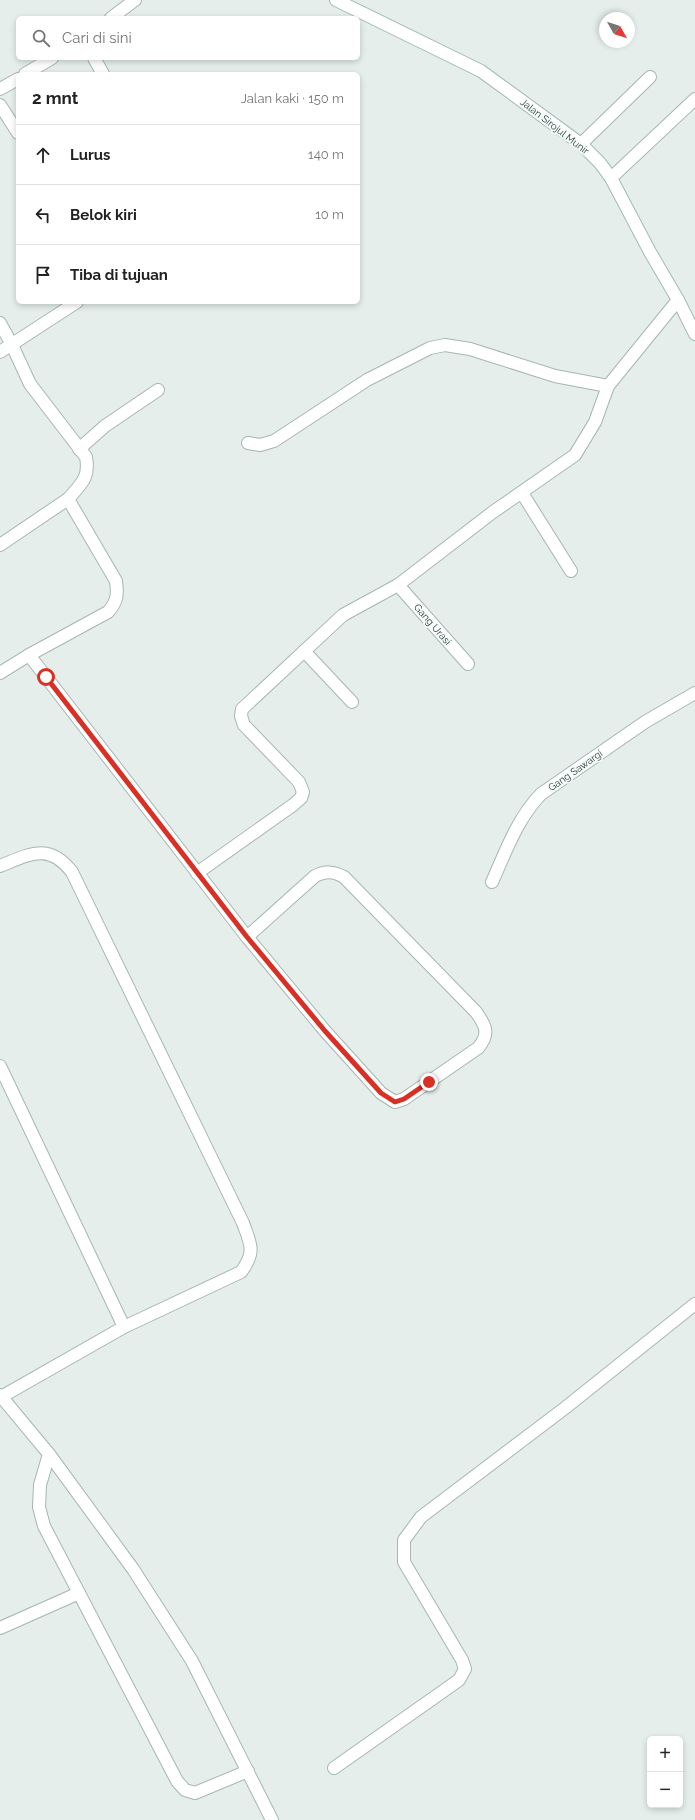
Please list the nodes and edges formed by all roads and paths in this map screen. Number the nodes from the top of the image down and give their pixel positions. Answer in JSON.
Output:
{"nodes":[{"id":1,"x":135,"y":0,"type":"edge"},
{"id":2,"x":336,"y":0,"type":"edge"},
{"id":3,"x":114,"y":16,"type":"edge"},
{"id":4,"x":49,"y":60,"type":"edge"},
{"id":5,"x":95,"y":60,"type":"edge"},
{"id":6,"x":28,"y":72,"type":"edge"},
{"id":7,"x":102,"y":72,"type":"edge"},
{"id":8,"x":650,"y":77,"type":"dead end"},
{"id":9,"x":16,"y":79,"type":"edge"},
{"id":10,"x":0,"y":89,"type":"edge"},
{"id":11,"x":695,"y":99,"type":"edge"},
{"id":12,"x":0,"y":105,"type":"edge"},
{"id":13,"x":16,"y":130,"type":"edge"},
{"id":14,"x":581,"y":144,"type":"junction"},
{"id":15,"x":611,"y":178,"type":"junction"},
{"id":16,"x":678,"y":300,"type":"junction"},
{"id":17,"x":74,"y":304,"type":"edge"},
{"id":18,"x":0,"y":323,"type":"edge"},
{"id":19,"x":695,"y":334,"type":"edge"},
{"id":20,"x":12,"y":345,"type":"junction"},
{"id":21,"x":0,"y":352,"type":"edge"},
{"id":22,"x":608,"y":386,"type":"junction"},
{"id":23,"x":158,"y":390,"type":"dead end"},
{"id":24,"x":248,"y":443,"type":"dead end"},
{"id":25,"x":79,"y":448,"type":"junction"},
{"id":26,"x":522,"y":493,"type":"junction"},
{"id":27,"x":68,"y":499,"type":"junction"},
{"id":28,"x":0,"y":544,"type":"edge"},
{"id":29,"x":571,"y":571,"type":"dead end"},
{"id":30,"x":398,"y":585,"type":"junction"},
{"id":31,"x":304,"y":651,"type":"junction"},
{"id":32,"x":29,"y":654,"type":"junction"},
{"id":33,"x":468,"y":664,"type":"dead end"},
{"id":34,"x":0,"y":673,"type":"edge"},
{"id":35,"x":695,"y":692,"type":"edge"},
{"id":36,"x":352,"y":702,"type":"dead end"},
{"id":37,"x":0,"y":866,"type":"edge"},
{"id":38,"x":197,"y":872,"type":"junction"},
{"id":39,"x":492,"y":882,"type":"dead end"},
{"id":40,"x":247,"y":937,"type":"junction"},
{"id":41,"x":0,"y":1066,"type":"edge"},
{"id":42,"x":695,"y":1304,"type":"edge"},
{"id":43,"x":124,"y":1327,"type":"junction"},
{"id":44,"x":1,"y":1396,"type":"edge"},
{"id":45,"x":49,"y":1454,"type":"junction"},
{"id":46,"x":79,"y":1593,"type":"junction"},
{"id":47,"x":0,"y":1628,"type":"edge"},
{"id":48,"x":334,"y":1768,"type":"dead end"},
{"id":49,"x":248,"y":1771,"type":"junction"},
{"id":50,"x":272,"y":1820,"type":"edge"}],
"edges":[{"from":1,"to":3,"type":"street"},
{"from":2,"to":14,"type":"street","name":"Jalan Sirojul Munir"},
{"from":4,"to":6,"type":"street"},
{"from":5,"to":7,"type":"street"},
{"from":8,"to":14,"type":"street"},
{"from":9,"to":10,"type":"street"},
{"from":11,"to":15,"type":"street"},
{"from":12,"to":13,"type":"street"},
{"from":14,"to":15,"type":"street","name":"Jalan Sirojul Munir"},
{"from":15,"to":16,"type":"street","name":"Jalan Sirojul Munir"},
{"from":16,"to":19,"type":"street","name":"Jalan Sirojul Munir"},
{"from":16,"to":22,"type":"street"},
{"from":17,"to":20,"type":"street"},
{"from":18,"to":20,"type":"street"},
{"from":20,"to":21,"type":"street"},
{"from":20,"to":25,"type":"street"},
{"from":22,"to":24,"type":"street"},
{"from":22,"to":26,"type":"street"},
{"from":23,"to":25,"type":"street"},
{"from":25,"to":27,"type":"street"},
{"from":26,"to":29,"type":"street"},
{"from":26,"to":30,"type":"street"},
{"from":27,"to":28,"type":"street"},
{"from":27,"to":32,"type":"street"},
{"from":30,"to":31,"type":"street"},
{"from":30,"to":33,"type":"street","name":"Gang Urasi"},
{"from":31,"to":36,"type":"street"},
{"from":31,"to":38,"type":"street"},
{"from":32,"to":34,"type":"street"},
{"from":32,"to":38,"type":"street"},
{"from":35,"to":39,"type":"street","name":"Gang Sawargi"},
{"from":37,"to":43,"type":"street"},
{"from":38,"to":40,"type":"street"},
{"from":40,"to":40,"type":"street"},
{"from":41,"to":43,"type":"street"},
{"from":42,"to":48,"type":"street"},
{"from":43,"to":44,"type":"street"},
{"from":44,"to":45,"type":"street"},
{"from":45,"to":46,"type":"street"},
{"from":45,"to":49,"type":"street"},
{"from":46,"to":47,"type":"street"},
{"from":46,"to":49,"type":"street"},
{"from":49,"to":50,"type":"street"}]}
